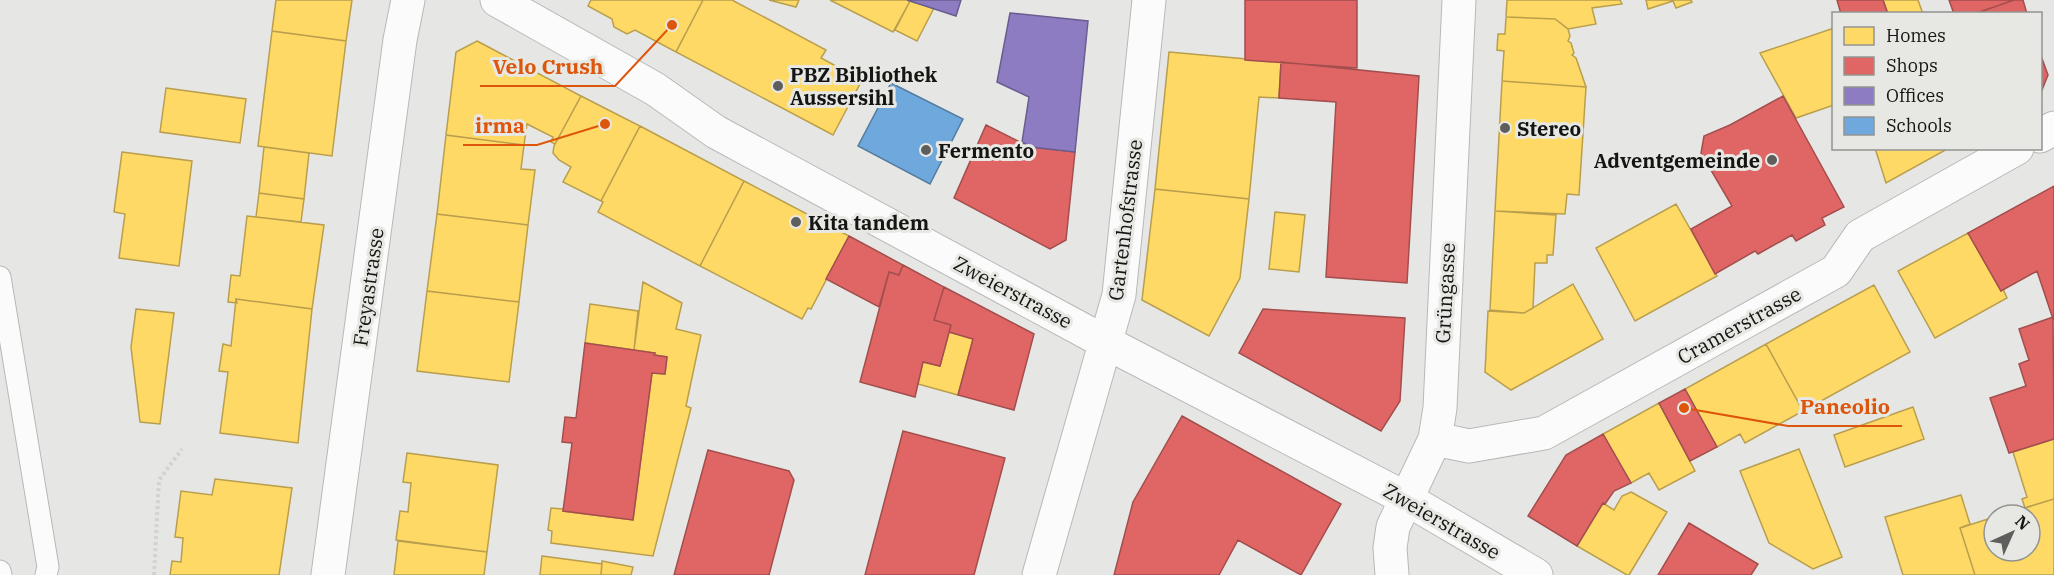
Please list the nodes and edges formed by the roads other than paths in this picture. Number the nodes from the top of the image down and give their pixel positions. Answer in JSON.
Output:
{"nodes":[{"id":1,"x":408,"y":0,"type":"edge"},
{"id":2,"x":497,"y":0,"type":"edge"},
{"id":3,"x":1459,"y":0,"type":"edge"},
{"id":4,"x":1149,"y":2,"type":"edge"},
{"id":5,"x":2013,"y":150,"type":"edge"},
{"id":6,"x":0,"y":277,"type":"edge"},
{"id":7,"x":1105,"y":342,"type":"junction"},
{"id":8,"x":1435,"y":439,"type":"junction"},
{"id":9,"x":1405,"y":498,"type":"junction"},
{"id":10,"x":0,"y":571,"type":"edge"},
{"id":11,"x":1,"y":575,"type":"edge"},
{"id":12,"x":46,"y":575,"type":"edge"},
{"id":13,"x":328,"y":575,"type":"edge"},
{"id":14,"x":1039,"y":575,"type":"edge"},
{"id":15,"x":1392,"y":575,"type":"edge"},
{"id":16,"x":1536,"y":575,"type":"edge"}],
"edges":[{"from":1,"to":13,"type":"street","name":"Freyastrasse"},
{"from":2,"to":7,"type":"street","name":"Zweierstrasse"},
{"from":3,"to":8,"type":"street","name":"Grüngasse"},
{"from":4,"to":7,"type":"street","name":"Gartenhofstrasse"},
{"from":5,"to":8,"type":"street","name":"Cramerstrasse"},
{"from":6,"to":12,"type":"lane"},
{"from":7,"to":9,"type":"street","name":"Zweierstrasse"},
{"from":7,"to":14,"type":"street","name":"Gartenhofstrasse"},
{"from":8,"to":9,"type":"street","name":"Grüngasse"},
{"from":9,"to":15,"type":"street","name":"Grüngasse"},
{"from":9,"to":16,"type":"street","name":"Zweierstrasse"},
{"from":10,"to":11,"type":"lane"}]}
